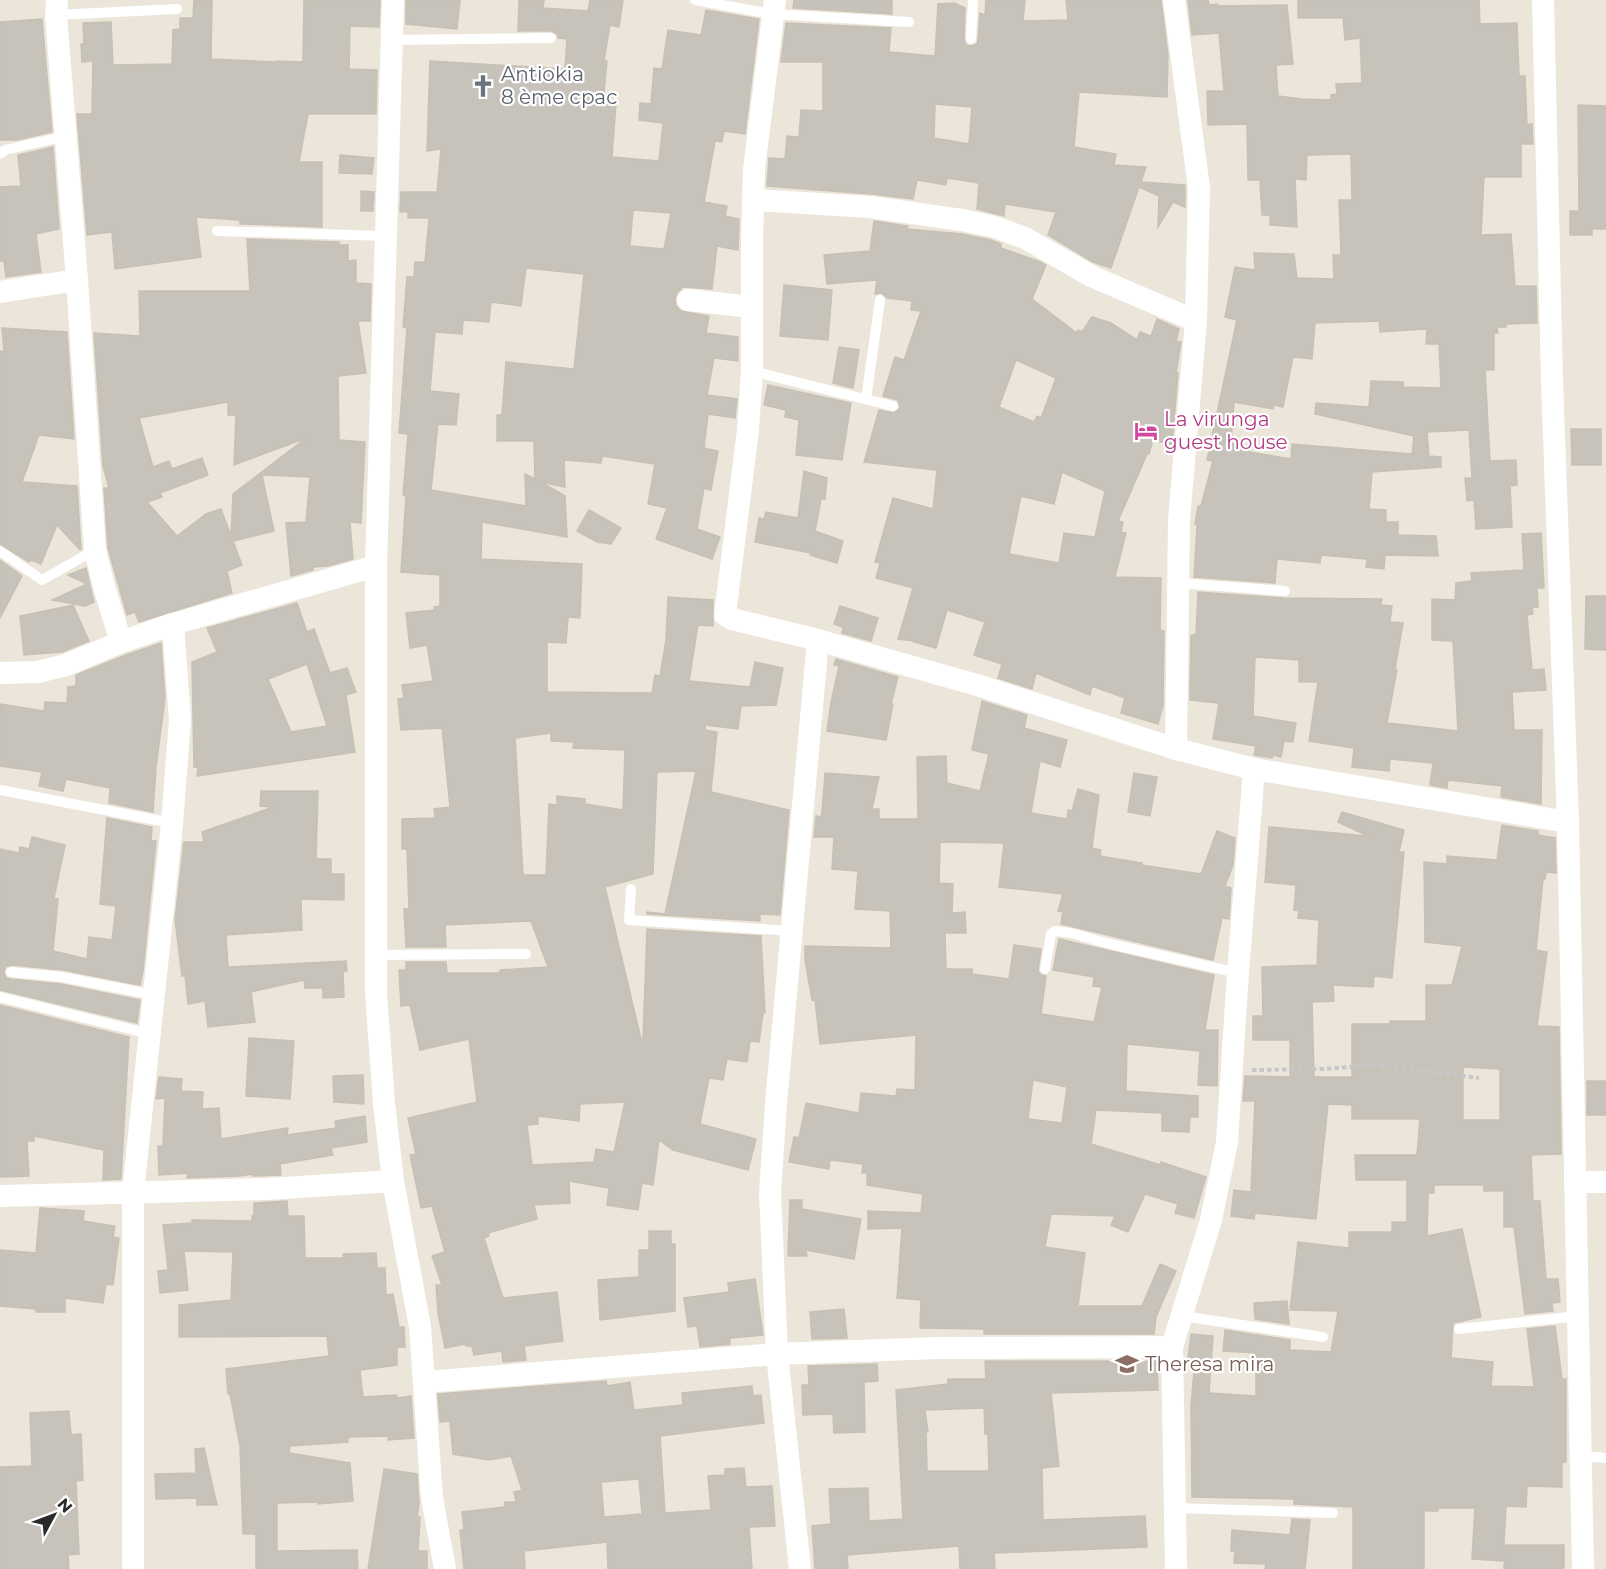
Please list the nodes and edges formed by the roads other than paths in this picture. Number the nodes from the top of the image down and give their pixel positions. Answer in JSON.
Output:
{"nodes":[{"id":1,"x":393,"y":0,"type":"edge"},
{"id":2,"x":695,"y":0,"type":"edge"},
{"id":3,"x":973,"y":0,"type":"edge"},
{"id":4,"x":1174,"y":0,"type":"edge"},
{"id":5,"x":1543,"y":0,"type":"edge"},
{"id":6,"x":56,"y":7,"type":"edge"},
{"id":7,"x":773,"y":7,"type":"edge"},
{"id":8,"x":177,"y":9,"type":"dead end"},
{"id":9,"x":909,"y":22,"type":"dead end"},
{"id":10,"x":551,"y":38,"type":"dead end"},
{"id":11,"x":971,"y":39,"type":"dead end"},
{"id":12,"x":391,"y":40,"type":"junction"},
{"id":13,"x":66,"y":136,"type":"junction"},
{"id":14,"x":0,"y":154,"type":"edge"},
{"id":15,"x":753,"y":200,"type":"junction"},
{"id":16,"x":217,"y":231,"type":"dead end"},
{"id":17,"x":385,"y":236,"type":"junction"},
{"id":18,"x":77,"y":280,"type":"junction"},
{"id":19,"x":0,"y":292,"type":"edge"},
{"id":20,"x":688,"y":300,"type":"dead end"},
{"id":21,"x":880,"y":300,"type":"dead end"},
{"id":22,"x":752,"y":306,"type":"junction"},
{"id":23,"x":1196,"y":321,"type":"junction"},
{"id":24,"x":752,"y":371,"type":"junction"},
{"id":25,"x":866,"y":399,"type":"junction"},
{"id":26,"x":894,"y":406,"type":"dead end"},
{"id":27,"x":95,"y":549,"type":"junction"},
{"id":28,"x":0,"y":551,"type":"edge"},
{"id":29,"x":376,"y":566,"type":"junction"},
{"id":30,"x":1178,"y":583,"type":"junction"},
{"id":31,"x":1285,"y":591,"type":"dead end"},
{"id":32,"x":173,"y":624,"type":"junction"},
{"id":33,"x":818,"y":639,"type":"junction"},
{"id":34,"x":121,"y":642,"type":"junction"},
{"id":35,"x":0,"y":673,"type":"edge"},
{"id":36,"x":1176,"y":749,"type":"junction"},
{"id":37,"x":1254,"y":769,"type":"junction"},
{"id":38,"x":0,"y":790,"type":"edge"},
{"id":39,"x":1568,"y":822,"type":"junction"},
{"id":40,"x":172,"y":823,"type":"junction"},
{"id":41,"x":631,"y":889,"type":"dead end"},
{"id":42,"x":791,"y":931,"type":"junction"},
{"id":43,"x":526,"y":954,"type":"dead end"},
{"id":44,"x":376,"y":955,"type":"junction"},
{"id":45,"x":1045,"y":969,"type":"dead end"},
{"id":46,"x":11,"y":972,"type":"dead end"},
{"id":47,"x":1238,"y":973,"type":"junction"},
{"id":48,"x":154,"y":995,"type":"junction"},
{"id":49,"x":0,"y":997,"type":"edge"},
{"id":50,"x":150,"y":1034,"type":"junction"},
{"id":51,"x":393,"y":1181,"type":"junction"},
{"id":52,"x":1575,"y":1182,"type":"junction"},
{"id":53,"x":1606,"y":1182,"type":"edge"},
{"id":54,"x":134,"y":1192,"type":"junction"},
{"id":55,"x":0,"y":1196,"type":"edge"},
{"id":56,"x":1182,"y":1316,"type":"junction"},
{"id":57,"x":1578,"y":1316,"type":"junction"},
{"id":58,"x":1459,"y":1329,"type":"dead end"},
{"id":59,"x":1323,"y":1337,"type":"dead end"},
{"id":60,"x":1172,"y":1347,"type":"junction"},
{"id":61,"x":777,"y":1353,"type":"junction"},
{"id":62,"x":425,"y":1382,"type":"junction"},
{"id":63,"x":1581,"y":1456,"type":"junction"},
{"id":64,"x":1606,"y":1458,"type":"edge"},
{"id":65,"x":1175,"y":1508,"type":"junction"},
{"id":66,"x":1332,"y":1513,"type":"dead end"},
{"id":67,"x":133,"y":1569,"type":"edge"},
{"id":68,"x":445,"y":1569,"type":"edge"},
{"id":69,"x":800,"y":1569,"type":"edge"},
{"id":70,"x":1176,"y":1569,"type":"edge"},
{"id":71,"x":1583,"y":1569,"type":"edge"}],
"edges":[{"from":1,"to":12,"type":"street"},
{"from":2,"to":7,"type":"lane"},
{"from":3,"to":11,"type":"lane"},
{"from":4,"to":23,"type":"street"},
{"from":5,"to":39,"type":"street"},
{"from":6,"to":8,"type":"lane"},
{"from":6,"to":13,"type":"street"},
{"from":7,"to":9,"type":"lane"},
{"from":7,"to":15,"type":"street"},
{"from":10,"to":12,"type":"lane"},
{"from":12,"to":17,"type":"street"},
{"from":13,"to":14,"type":"lane"},
{"from":13,"to":18,"type":"street"},
{"from":15,"to":22,"type":"street"},
{"from":15,"to":23,"type":"street"},
{"from":16,"to":17,"type":"lane"},
{"from":17,"to":29,"type":"street"},
{"from":18,"to":19,"type":"street"},
{"from":18,"to":27,"type":"street"},
{"from":20,"to":22,"type":"street"},
{"from":21,"to":25,"type":"lane"},
{"from":22,"to":24,"type":"street"},
{"from":23,"to":30,"type":"street"},
{"from":24,"to":25,"type":"lane"},
{"from":24,"to":33,"type":"street"},
{"from":25,"to":26,"type":"lane"},
{"from":27,"to":28,"type":"lane"},
{"from":27,"to":34,"type":"street"},
{"from":29,"to":32,"type":"street"},
{"from":29,"to":44,"type":"street"},
{"from":30,"to":31,"type":"lane"},
{"from":30,"to":36,"type":"street"},
{"from":32,"to":34,"type":"street"},
{"from":32,"to":40,"type":"street"},
{"from":33,"to":36,"type":"street"},
{"from":33,"to":42,"type":"street"},
{"from":34,"to":35,"type":"street"},
{"from":36,"to":37,"type":"street"},
{"from":37,"to":39,"type":"street"},
{"from":37,"to":47,"type":"street"},
{"from":38,"to":40,"type":"lane"},
{"from":39,"to":52,"type":"street"},
{"from":40,"to":48,"type":"street"},
{"from":41,"to":42,"type":"lane"},
{"from":42,"to":61,"type":"street"},
{"from":43,"to":44,"type":"lane"},
{"from":44,"to":51,"type":"street"},
{"from":45,"to":47,"type":"lane"},
{"from":46,"to":48,"type":"lane"},
{"from":47,"to":56,"type":"street"},
{"from":48,"to":50,"type":"street"},
{"from":49,"to":50,"type":"lane"},
{"from":50,"to":54,"type":"street"},
{"from":51,"to":54,"type":"street"},
{"from":51,"to":62,"type":"street"},
{"from":52,"to":53,"type":"street"},
{"from":52,"to":57,"type":"street"},
{"from":54,"to":55,"type":"street"},
{"from":54,"to":67,"type":"street"},
{"from":56,"to":59,"type":"lane"},
{"from":56,"to":60,"type":"street"},
{"from":57,"to":58,"type":"lane"},
{"from":57,"to":63,"type":"street"},
{"from":60,"to":61,"type":"street"},
{"from":60,"to":65,"type":"street"},
{"from":61,"to":62,"type":"street"},
{"from":61,"to":69,"type":"street"},
{"from":62,"to":68,"type":"street"},
{"from":63,"to":64,"type":"lane"},
{"from":63,"to":71,"type":"street"},
{"from":65,"to":66,"type":"lane"},
{"from":65,"to":70,"type":"street"}]}
